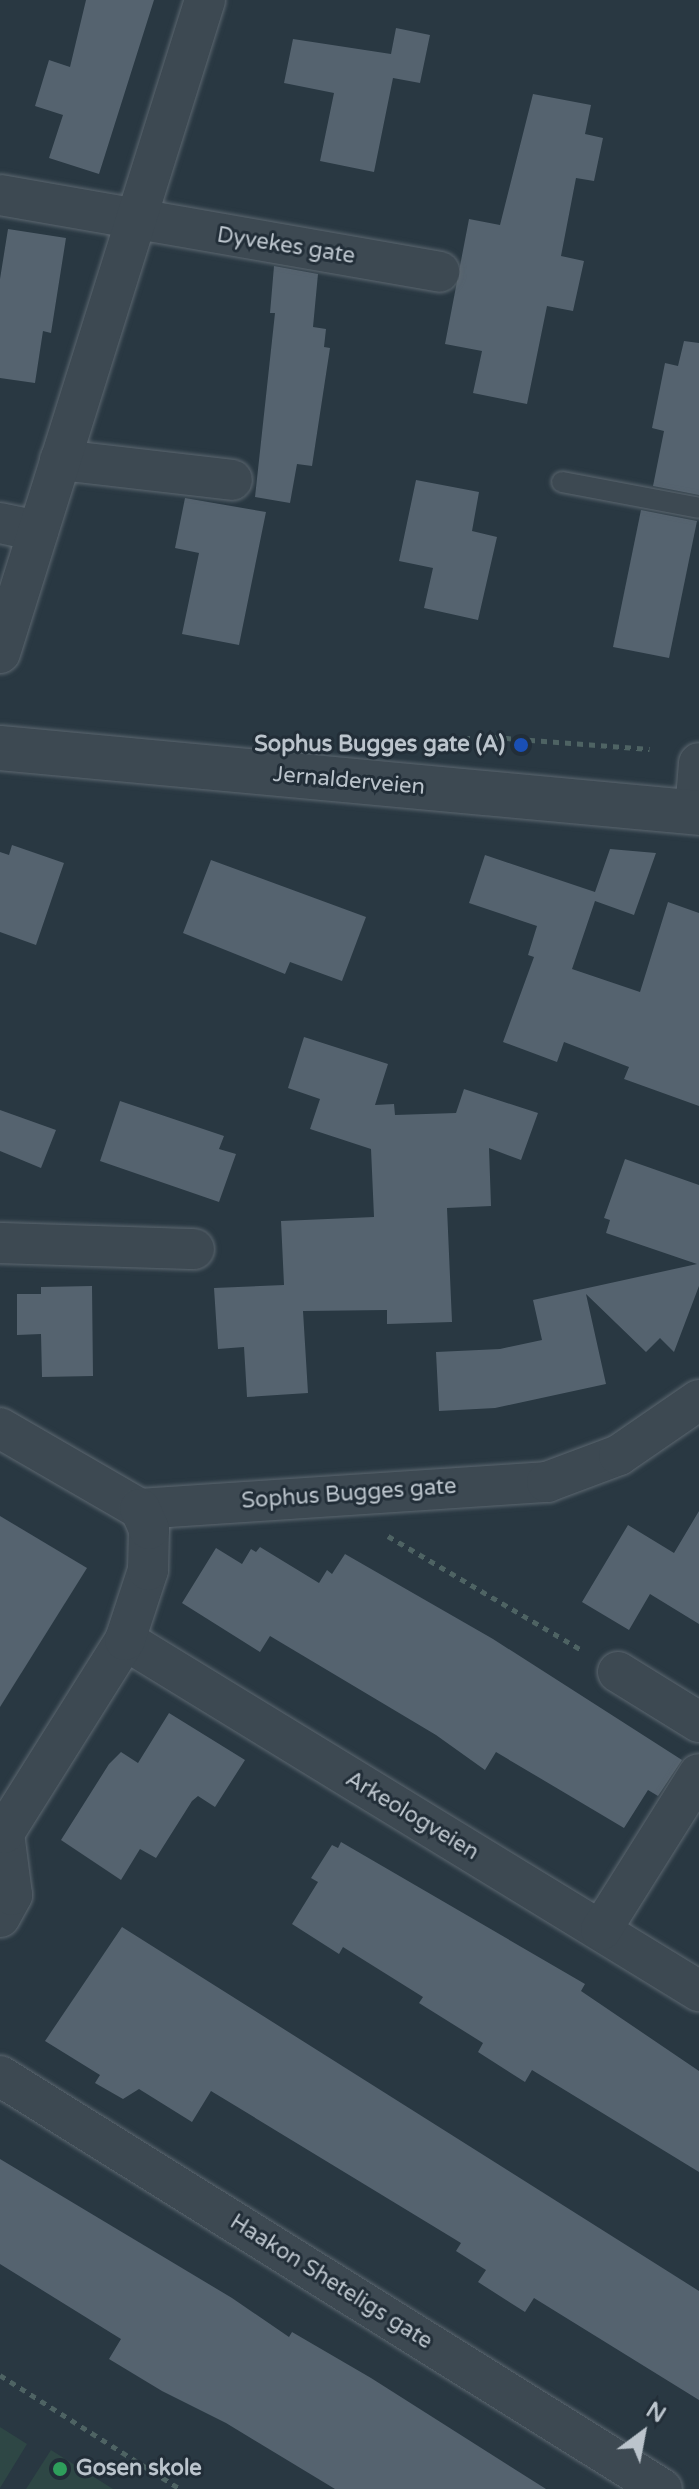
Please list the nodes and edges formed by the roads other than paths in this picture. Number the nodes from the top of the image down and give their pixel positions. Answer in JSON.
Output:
{"nodes":[{"id":1,"x":205,"y":0,"type":"edge"},
{"id":2,"x":0,"y":195,"type":"edge"},
{"id":3,"x":134,"y":221,"type":"junction"},
{"id":4,"x":439,"y":272,"type":"dead end"},
{"id":5,"x":60,"y":460,"type":"junction"},
{"id":6,"x":232,"y":480,"type":"dead end"},
{"id":7,"x":562,"y":482,"type":"dead end"},
{"id":8,"x":699,"y":508,"type":"edge"},
{"id":9,"x":19,"y":527,"type":"edge"},
{"id":10,"x":0,"y":653,"type":"edge"},
{"id":11,"x":0,"y":748,"type":"edge"},
{"id":12,"x":699,"y":763,"type":"edge"},
{"id":13,"x":697,"y":813,"type":"edge"},
{"id":14,"x":0,"y":1243,"type":"edge"},
{"id":15,"x":194,"y":1249,"type":"dead end"},
{"id":16,"x":699,"y":1400,"type":"edge"},
{"id":17,"x":0,"y":1428,"type":"edge"},
{"id":18,"x":140,"y":1509,"type":"junction"},
{"id":19,"x":125,"y":1640,"type":"junction"},
{"id":20,"x":618,"y":1672,"type":"road end"},
{"id":21,"x":699,"y":1722,"type":"edge"},
{"id":22,"x":699,"y":1774,"type":"edge"},
{"id":23,"x":0,"y":1917,"type":"edge"},
{"id":24,"x":601,"y":1930,"type":"junction"},
{"id":25,"x":699,"y":1991,"type":"edge"},
{"id":26,"x":0,"y":2076,"type":"edge"},
{"id":27,"x":662,"y":2489,"type":"edge"}],
"edges":[{"from":1,"to":3,"type":"street"},
{"from":2,"to":3,"type":"street","name":"Dyvekes gate"},
{"from":3,"to":4,"type":"street","name":"Dyvekes gate"},
{"from":3,"to":5,"type":"street"},
{"from":5,"to":6,"type":"street"},
{"from":5,"to":9,"type":"street"},
{"from":7,"to":8,"type":"lane"},
{"from":9,"to":10,"type":"street"},
{"from":11,"to":13,"type":"street","name":"Jernalderveien"},
{"from":12,"to":13,"type":"street"},
{"from":14,"to":15,"type":"street"},
{"from":16,"to":18,"type":"street","name":"Sophus Bugges gate"},
{"from":17,"to":18,"type":"street"},
{"from":18,"to":19,"type":"street"},
{"from":19,"to":23,"type":"street"},
{"from":19,"to":24,"type":"street","name":"Arkeologveien"},
{"from":20,"to":21,"type":"street"},
{"from":22,"to":24,"type":"street"},
{"from":24,"to":25,"type":"street","name":"Arkeologveien"},
{"from":26,"to":27,"type":"street","name":"Haakon Sheteligs gate"}]}
